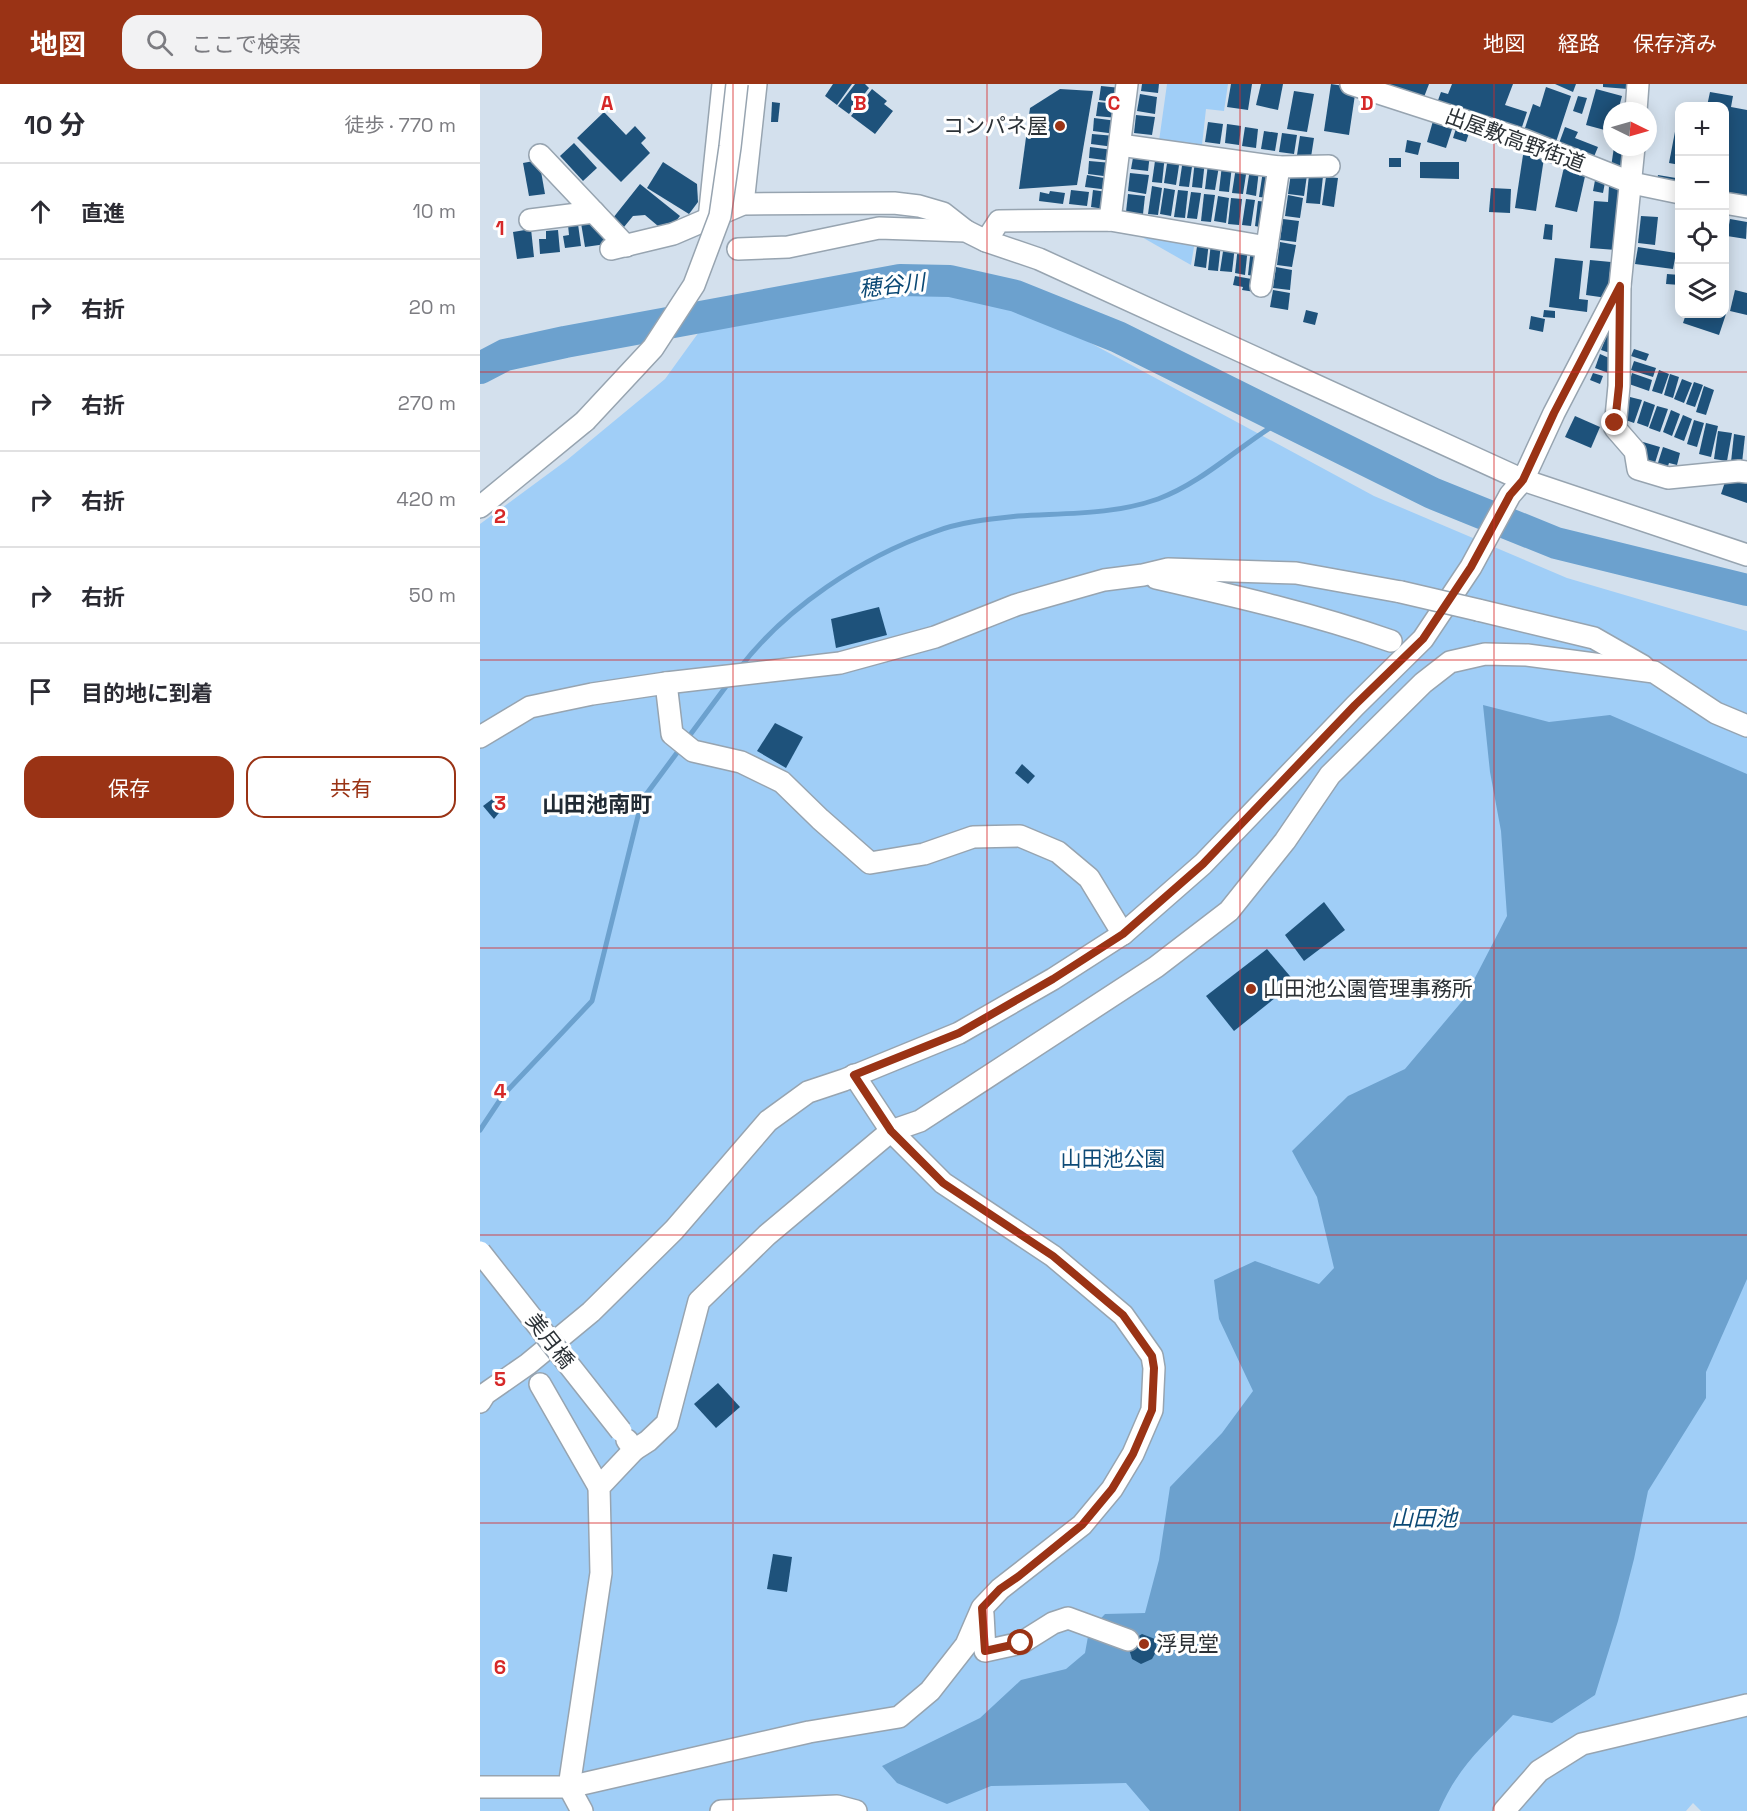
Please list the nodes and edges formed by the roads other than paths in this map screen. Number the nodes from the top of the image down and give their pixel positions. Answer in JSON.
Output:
{"nodes":[{"id":1,"x":723,"y":84,"type":"edge"},
{"id":2,"x":737,"y":84,"type":"edge"},
{"id":3,"x":756,"y":84,"type":"edge"},
{"id":4,"x":1127,"y":84,"type":"edge"},
{"id":5,"x":1351,"y":84,"type":"edge"},
{"id":6,"x":1638,"y":84,"type":"edge"},
{"id":7,"x":1637,"y":102,"type":"edge"},
{"id":8,"x":1120,"y":145,"type":"junction"},
{"id":9,"x":540,"y":154,"type":"dead end"},
{"id":10,"x":1634,"y":156,"type":"edge"},
{"id":11,"x":1329,"y":166,"type":"dead end"},
{"id":12,"x":1279,"y":167,"type":"junction"},
{"id":13,"x":1632,"y":183,"type":"junction"},
{"id":14,"x":1675,"y":192,"type":"edge"},
{"id":15,"x":1729,"y":203,"type":"edge"},
{"id":16,"x":743,"y":204,"type":"junction"},
{"id":17,"x":1747,"y":207,"type":"edge"},
{"id":18,"x":594,"y":212,"type":"junction"},
{"id":19,"x":709,"y":219,"type":"junction"},
{"id":20,"x":530,"y":220,"type":"dead end"},
{"id":21,"x":1110,"y":220,"type":"junction"},
{"id":22,"x":966,"y":231,"type":"junction"},
{"id":23,"x":986,"y":241,"type":"junction"},
{"id":24,"x":1267,"y":247,"type":"junction"},
{"id":25,"x":738,"y":249,"type":"dead end"},
{"id":26,"x":1261,"y":286,"type":"dead end"},
{"id":27,"x":1620,"y":286,"type":"junction"},
{"id":28,"x":1747,"y":472,"type":"edge"},
{"id":29,"x":1516,"y":488,"type":"junction"},
{"id":30,"x":480,"y":507,"type":"edge"},
{"id":31,"x":1747,"y":555,"type":"edge"},
{"id":32,"x":1143,"y":575,"type":"junction"},
{"id":33,"x":1391,"y":641,"type":"dead end"},
{"id":34,"x":1654,"y":672,"type":"junction"},
{"id":35,"x":666,"y":683,"type":"junction"},
{"id":36,"x":1747,"y":726,"type":"edge"},
{"id":37,"x":480,"y":737,"type":"edge"},
{"id":38,"x":1123,"y":934,"type":"junction"},
{"id":39,"x":854,"y":1075,"type":"junction"},
{"id":40,"x":891,"y":1131,"type":"junction"},
{"id":41,"x":480,"y":1252,"type":"edge"},
{"id":42,"x":540,"y":1384,"type":"dead end"},
{"id":43,"x":480,"y":1402,"type":"edge"},
{"id":44,"x":634,"y":1450,"type":"junction"},
{"id":45,"x":599,"y":1487,"type":"junction"},
{"id":46,"x":982,"y":1608,"type":"junction"},
{"id":47,"x":1128,"y":1640,"type":"dead end"},
{"id":48,"x":1747,"y":1705,"type":"edge"},
{"id":49,"x":480,"y":1787,"type":"edge"},
{"id":50,"x":569,"y":1787,"type":"junction"},
{"id":51,"x":582,"y":1811,"type":"edge"},
{"id":52,"x":721,"y":1811,"type":"edge"},
{"id":53,"x":856,"y":1811,"type":"edge"},
{"id":54,"x":1504,"y":1811,"type":"edge"}],
"edges":[{"from":1,"to":19,"type":"street"},
{"from":2,"to":30,"type":"street","bridge":true},
{"from":3,"to":16,"type":"street"},
{"from":4,"to":8,"type":"street"},
{"from":5,"to":13,"type":"street","name":"出屋敷高野街道"},
{"from":6,"to":7,"type":"street"},
{"from":8,"to":12,"type":"street"},
{"from":8,"to":21,"type":"street"},
{"from":9,"to":18,"type":"street"},
{"from":10,"to":13,"type":"street"},
{"from":11,"to":12,"type":"street"},
{"from":12,"to":24,"type":"street"},
{"from":13,"to":14,"type":"street","name":"出屋敷高野街道"},
{"from":13,"to":27,"type":"street"},
{"from":15,"to":17,"type":"street"},
{"from":16,"to":19,"type":"street"},
{"from":16,"to":22,"type":"street"},
{"from":18,"to":19,"type":"street"},
{"from":18,"to":20,"type":"street"},
{"from":21,"to":23,"type":"street"},
{"from":21,"to":24,"type":"street"},
{"from":22,"to":23,"type":"street"},
{"from":22,"to":25,"type":"street"},
{"from":23,"to":29,"type":"street"},
{"from":24,"to":26,"type":"street"},
{"from":27,"to":28,"type":"street"},
{"from":27,"to":29,"type":"street"},
{"from":29,"to":31,"type":"street"},
{"from":29,"to":38,"type":"street"},
{"from":32,"to":33,"type":"street"},
{"from":32,"to":34,"type":"street","bridge":true},
{"from":32,"to":35,"type":"street"},
{"from":34,"to":36,"type":"street"},
{"from":34,"to":40,"type":"street"},
{"from":35,"to":37,"type":"street"},
{"from":35,"to":38,"type":"street"},
{"from":38,"to":39,"type":"street"},
{"from":39,"to":40,"type":"street"},
{"from":39,"to":43,"type":"street"},
{"from":40,"to":44,"type":"street"},
{"from":40,"to":46,"type":"street"},
{"from":41,"to":44,"type":"street","name":"美月橋","bridge":true},
{"from":42,"to":45,"type":"street"},
{"from":44,"to":45,"type":"street"},
{"from":45,"to":50,"type":"street"},
{"from":46,"to":47,"type":"street"},
{"from":46,"to":50,"type":"street"},
{"from":48,"to":54,"type":"street"},
{"from":49,"to":50,"type":"street"},
{"from":50,"to":51,"type":"street"},
{"from":52,"to":53,"type":"street"}]}
